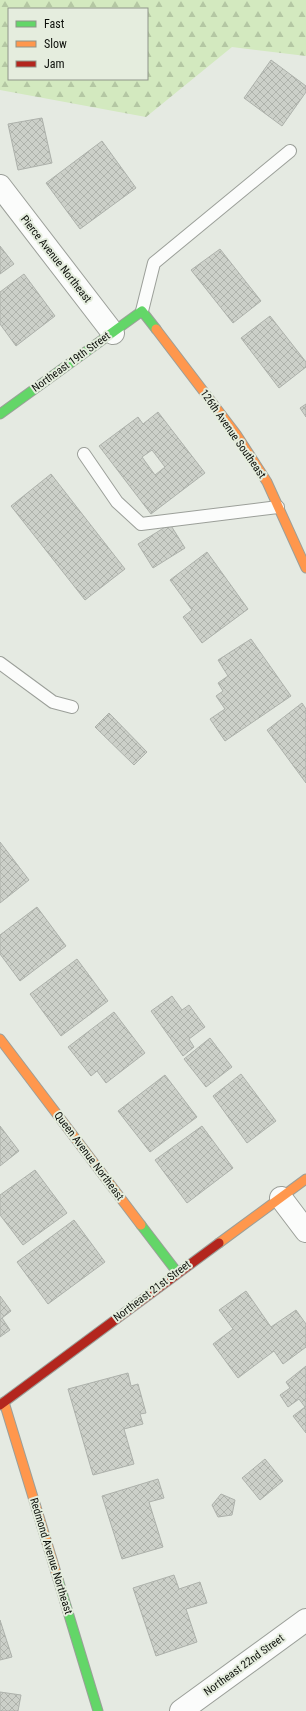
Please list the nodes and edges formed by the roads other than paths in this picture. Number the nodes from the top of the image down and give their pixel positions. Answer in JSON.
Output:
{"nodes":[{"id":1,"x":290,"y":151,"type":"dead end"},
{"id":2,"x":0,"y":186,"type":"edge"},
{"id":3,"x":142,"y":311,"type":"junction"},
{"id":4,"x":113,"y":333,"type":"junction"},
{"id":5,"x":0,"y":414,"type":"edge"},
{"id":6,"x":84,"y":454,"type":"dead end"},
{"id":7,"x":278,"y":507,"type":"junction"},
{"id":8,"x":306,"y":568,"type":"edge"},
{"id":9,"x":0,"y":663,"type":"edge"},
{"id":10,"x":72,"y":706,"type":"dead end"},
{"id":11,"x":0,"y":1039,"type":"edge"},
{"id":12,"x":306,"y":1179,"type":"edge"},
{"id":13,"x":281,"y":1198,"type":"junction"},
{"id":14,"x":306,"y":1231,"type":"edge"},
{"id":15,"x":178,"y":1272,"type":"junction"},
{"id":16,"x":2,"y":1403,"type":"edge"},
{"id":17,"x":306,"y":1620,"type":"edge"},
{"id":18,"x":98,"y":1711,"type":"edge"},
{"id":19,"x":181,"y":1711,"type":"edge"}],
"edges":[{"from":1,"to":3,"type":"lane"},
{"from":2,"to":4,"type":"street","name":"Pierce Avenue Northeast"},
{"from":3,"to":4,"type":"street","name":"Northeast 19th Street"},
{"from":3,"to":7,"type":"street","name":"126th Avenue Southeast"},
{"from":4,"to":5,"type":"street","name":"Northeast 19th Street"},
{"from":6,"to":7,"type":"lane"},
{"from":7,"to":8,"type":"street","name":"126th Avenue Southeast"},
{"from":9,"to":10,"type":"lane"},
{"from":11,"to":15,"type":"street","name":"Queen Avenue Northeast"},
{"from":12,"to":13,"type":"street","name":"Northeast 21st Street"},
{"from":13,"to":14,"type":"street"},
{"from":13,"to":15,"type":"street","name":"Northeast 21st Street"},
{"from":15,"to":16,"type":"street","name":"Northeast 21st Street"},
{"from":16,"to":18,"type":"street","name":"Redmond Avenue Northeast"},
{"from":17,"to":19,"type":"street","name":"Northeast 22nd Street"}]}
